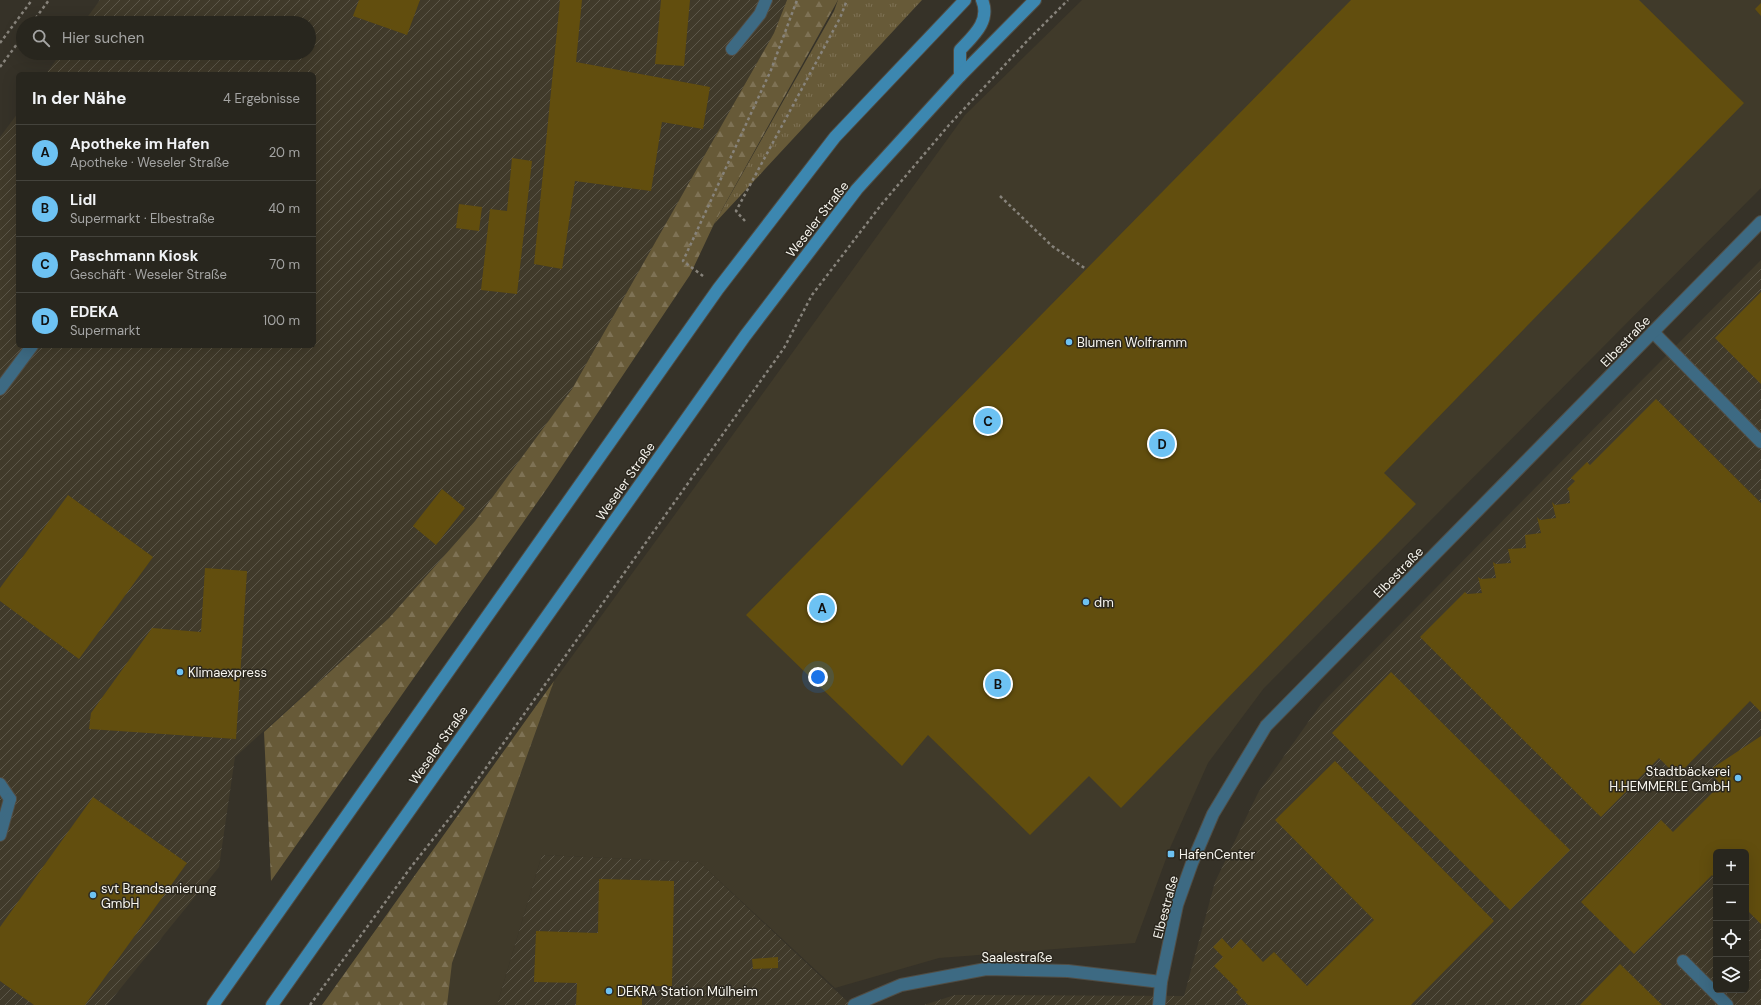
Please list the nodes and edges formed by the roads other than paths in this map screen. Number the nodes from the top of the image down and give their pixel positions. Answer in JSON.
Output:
{"nodes":[{"id":1,"x":766,"y":0,"type":"edge"},
{"id":2,"x":965,"y":0,"type":"edge"},
{"id":3,"x":982,"y":0,"type":"edge"},
{"id":4,"x":1035,"y":0,"type":"edge"},
{"id":5,"x":732,"y":49,"type":"dead end"},
{"id":6,"x":960,"y":76,"type":"junction"},
{"id":7,"x":1761,"y":222,"type":"edge"},
{"id":8,"x":1653,"y":332,"type":"junction"},
{"id":9,"x":31,"y":348,"type":"edge"},
{"id":10,"x":0,"y":389,"type":"edge"},
{"id":11,"x":1761,"y":442,"type":"edge"},
{"id":12,"x":0,"y":784,"type":"edge"},
{"id":13,"x":0,"y":835,"type":"edge"},
{"id":14,"x":1682,"y":961,"type":"dead end"},
{"id":15,"x":1161,"y":982,"type":"junction"},
{"id":16,"x":213,"y":1005,"type":"edge"},
{"id":17,"x":272,"y":1005,"type":"edge"},
{"id":18,"x":854,"y":1005,"type":"edge"},
{"id":19,"x":1159,"y":1005,"type":"edge"},
{"id":20,"x":1727,"y":1005,"type":"edge"}],
"edges":[{"from":1,"to":5,"type":"street"},
{"from":2,"to":16,"type":"main road"},
{"from":3,"to":6,"type":"main road"},
{"from":4,"to":6,"type":"main road","name":"Weseler Straße"},
{"from":6,"to":17,"type":"main road","name":"Weseler Straße"},
{"from":7,"to":8,"type":"street","name":"Elbestraße"},
{"from":8,"to":11,"type":"street"},
{"from":8,"to":15,"type":"street","name":"Elbestraße"},
{"from":9,"to":10,"type":"street"},
{"from":12,"to":13,"type":"street"},
{"from":14,"to":20,"type":"street"},
{"from":15,"to":18,"type":"street","name":"Saalestraße"},
{"from":15,"to":19,"type":"street","name":"Elbestraße"}]}
